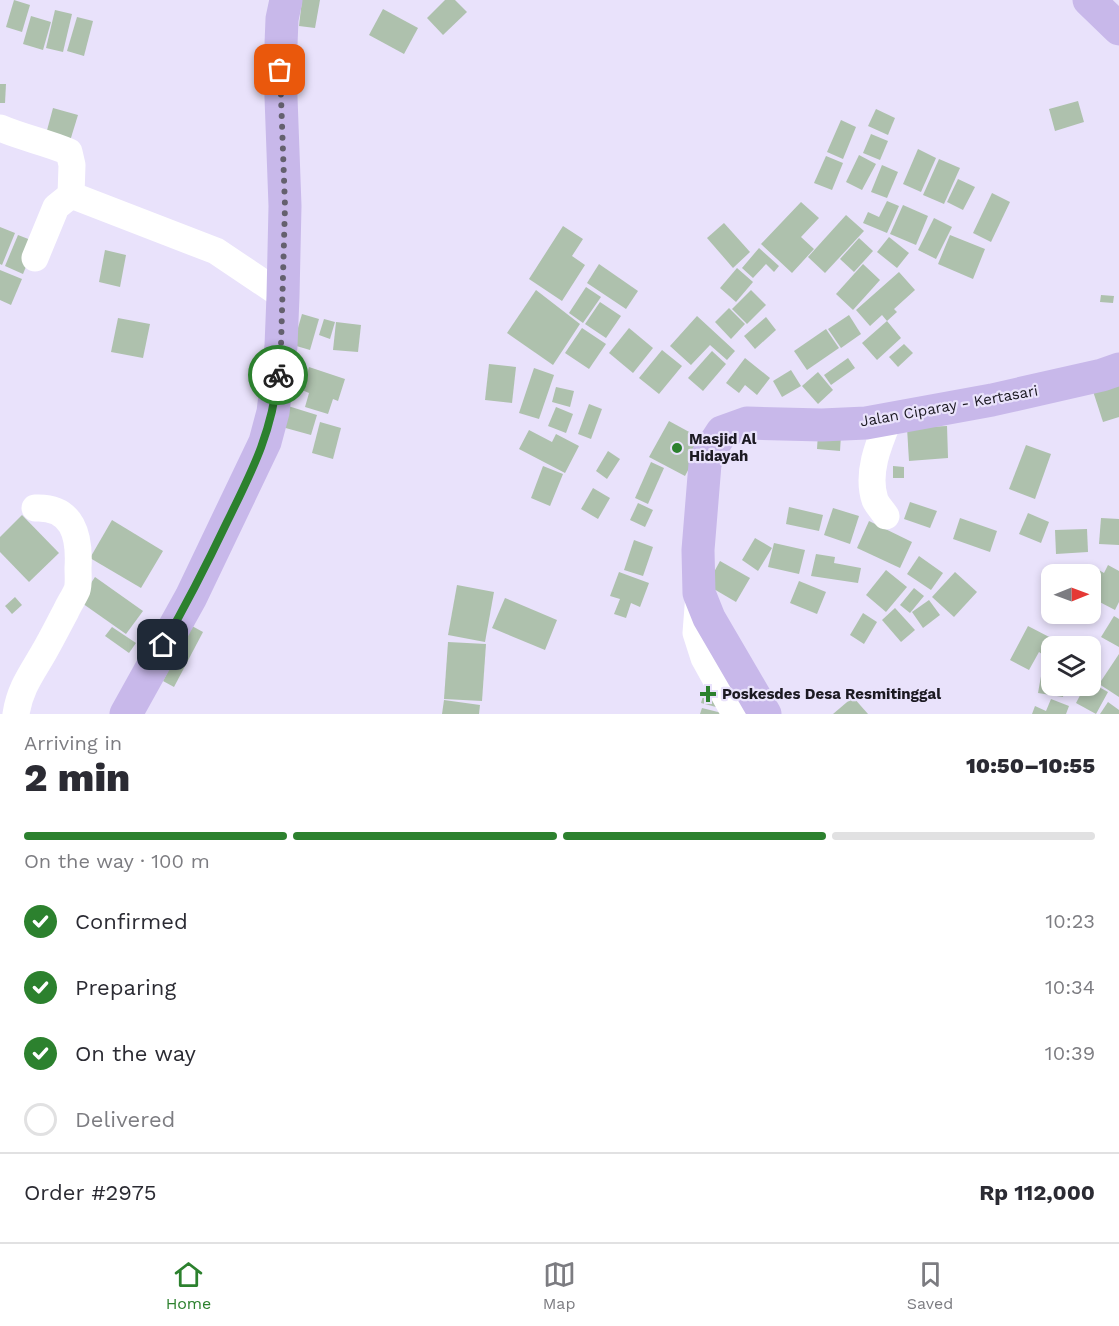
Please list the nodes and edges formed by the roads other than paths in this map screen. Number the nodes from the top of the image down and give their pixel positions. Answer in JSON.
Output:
{"nodes":[{"id":1,"x":286,"y":0,"type":"edge"},
{"id":2,"x":1089,"y":0,"type":"edge"},
{"id":3,"x":1119,"y":29,"type":"edge"},
{"id":4,"x":0,"y":128,"type":"edge"},
{"id":5,"x":71,"y":195,"type":"junction"},
{"id":6,"x":35,"y":258,"type":"dead end"},
{"id":7,"x":282,"y":296,"type":"junction"},
{"id":8,"x":1119,"y":369,"type":"edge"},
{"id":9,"x":889,"y":419,"type":"junction"},
{"id":10,"x":35,"y":508,"type":"dead end"},
{"id":11,"x":886,"y":516,"type":"dead end"},
{"id":12,"x":699,"y":593,"type":"junction"},
{"id":13,"x":16,"y":714,"type":"edge"},
{"id":14,"x":126,"y":714,"type":"edge"},
{"id":15,"x":735,"y":714,"type":"edge"},
{"id":16,"x":765,"y":714,"type":"edge"}],
"edges":[{"from":1,"to":7,"type":"main road"},
{"from":2,"to":3,"type":"main road"},
{"from":4,"to":5,"type":"street"},
{"from":5,"to":6,"type":"street"},
{"from":5,"to":7,"type":"street"},
{"from":7,"to":14,"type":"main road"},
{"from":8,"to":9,"type":"main road","name":"Jalan Ciparay - Kertasari"},
{"from":9,"to":11,"type":"street"},
{"from":9,"to":12,"type":"main road","name":"Jalan Ciparay - Kertasari"},
{"from":10,"to":13,"type":"street"},
{"from":12,"to":15,"type":"street"},
{"from":12,"to":16,"type":"main road","name":"Jalan Ciparay - Kertasari"}]}
